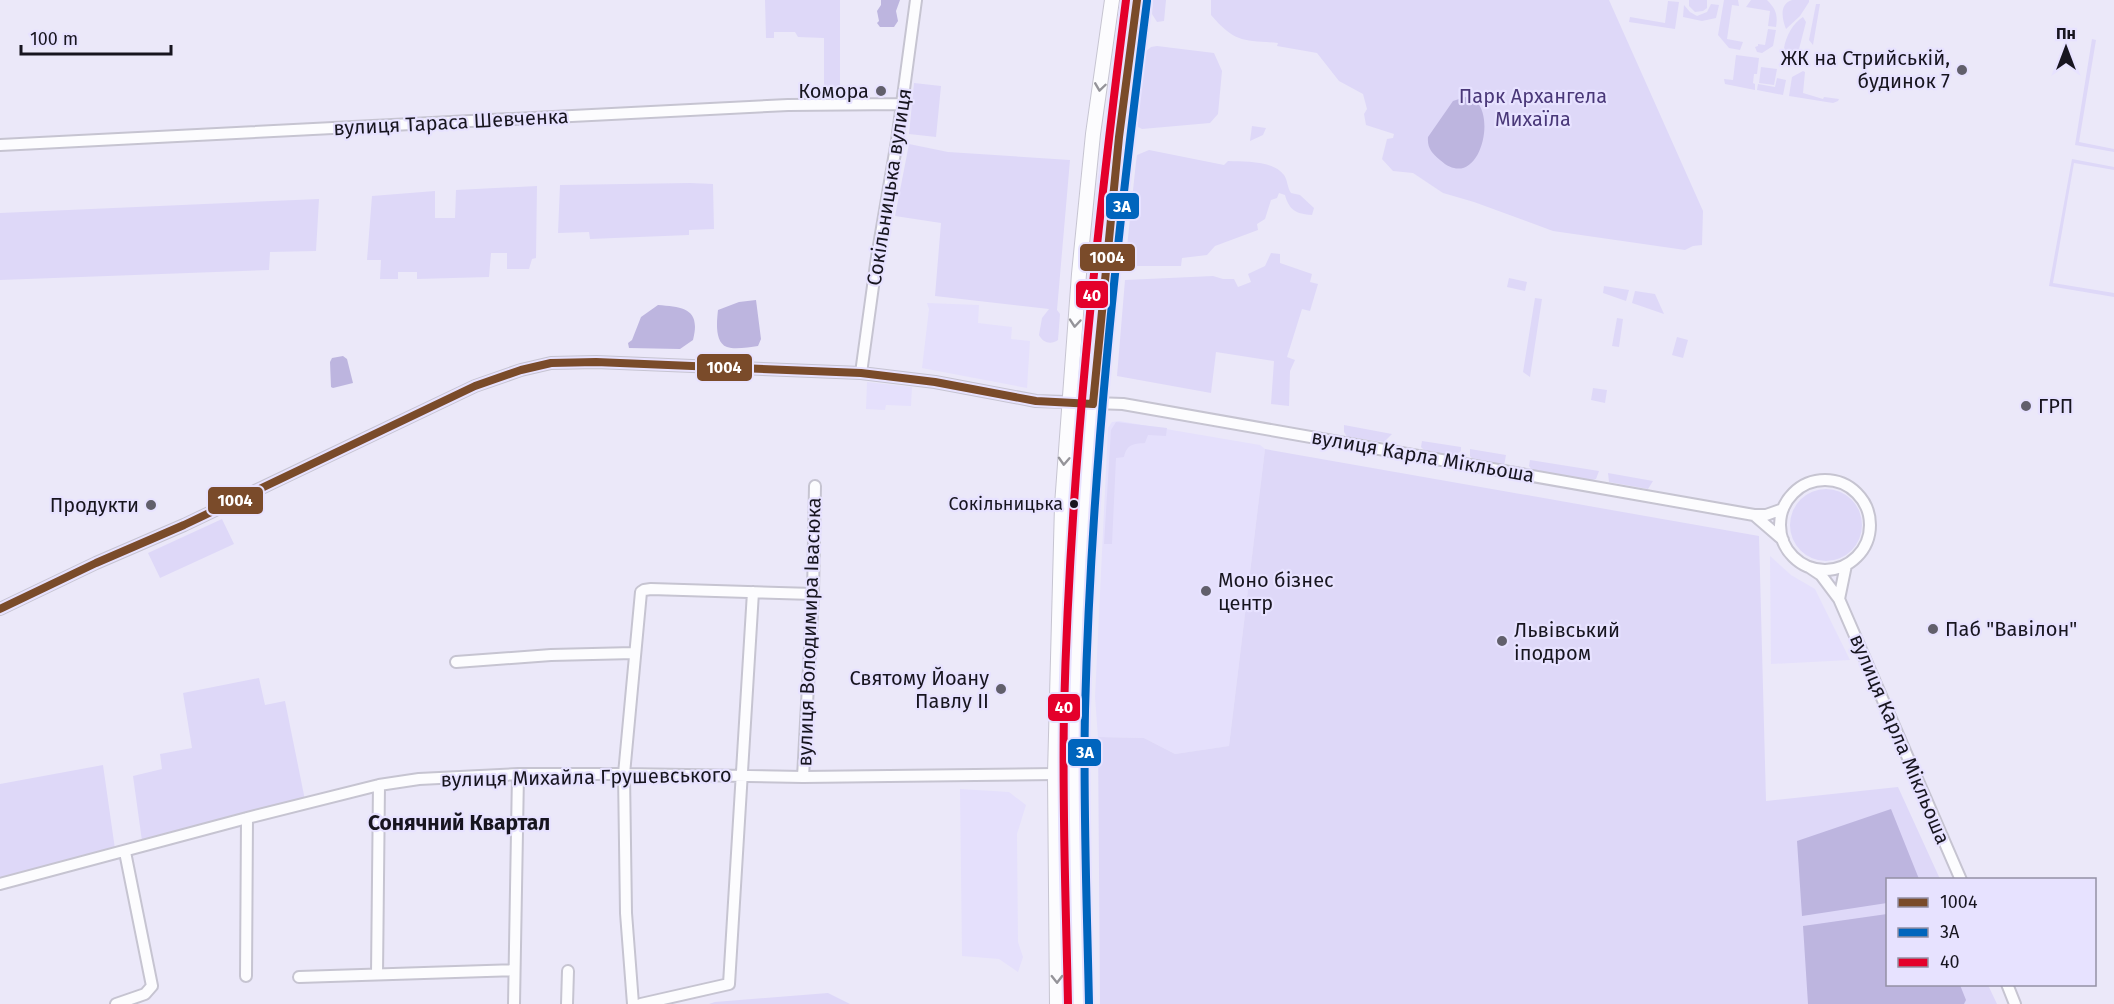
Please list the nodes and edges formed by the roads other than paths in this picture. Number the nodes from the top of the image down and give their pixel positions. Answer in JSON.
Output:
{"nodes":[{"id":1,"x":916,"y":0,"type":"edge"},
{"id":2,"x":1112,"y":0,"type":"edge"},
{"id":3,"x":1137,"y":0,"type":"edge"},
{"id":4,"x":1108,"y":29,"type":"junction"},
{"id":5,"x":1133,"y":32,"type":"junction"},
{"id":6,"x":902,"y":105,"type":"junction"},
{"id":7,"x":0,"y":145,"type":"edge"},
{"id":8,"x":861,"y":373,"type":"junction"},
{"id":9,"x":1068,"y":402,"type":"junction"},
{"id":10,"x":1093,"y":404,"type":"junction"},
{"id":11,"x":815,"y":486,"type":"dead end"},
{"id":12,"x":1783,"y":509,"type":"junction"},
{"id":13,"x":1754,"y":515,"type":"junction"},
{"id":14,"x":1783,"y":541,"type":"junction"},
{"id":15,"x":1846,"y":565,"type":"junction"},
{"id":16,"x":1809,"y":567,"type":"junction"},
{"id":17,"x":753,"y":592,"type":"junction"},
{"id":18,"x":813,"y":594,"type":"junction"},
{"id":19,"x":1839,"y":599,"type":"junction"},
{"id":20,"x":0,"y":609,"type":"edge"},
{"id":21,"x":634,"y":653,"type":"junction"},
{"id":22,"x":456,"y":662,"type":"dead end"},
{"id":23,"x":518,"y":774,"type":"junction"},
{"id":24,"x":624,"y":774,"type":"junction"},
{"id":25,"x":1055,"y":774,"type":"junction"},
{"id":26,"x":742,"y":775,"type":"junction"},
{"id":27,"x":803,"y":777,"type":"junction"},
{"id":28,"x":379,"y":785,"type":"junction"},
{"id":29,"x":247,"y":818,"type":"junction"},
{"id":30,"x":125,"y":852,"type":"junction"},
{"id":31,"x":1961,"y":878,"type":"edge"},
{"id":32,"x":0,"y":884,"type":"edge"},
{"id":33,"x":514,"y":970,"type":"junction"},
{"id":34,"x":568,"y":970,"type":"dead end"},
{"id":35,"x":377,"y":974,"type":"junction"},
{"id":36,"x":246,"y":976,"type":"dead end"},
{"id":37,"x":299,"y":977,"type":"dead end"},
{"id":38,"x":2008,"y":986,"type":"edge"},
{"id":39,"x":117,"y":1004,"type":"edge"},
{"id":40,"x":514,"y":1004,"type":"edge"},
{"id":41,"x":567,"y":1004,"type":"edge"},
{"id":42,"x":633,"y":1004,"type":"edge"},
{"id":43,"x":641,"y":1004,"type":"edge"},
{"id":44,"x":1057,"y":1004,"type":"edge"},
{"id":45,"x":1079,"y":1004,"type":"edge"},
{"id":46,"x":2015,"y":1004,"type":"edge"}],
"edges":[{"from":1,"to":6,"type":"street","name":"Сокільницька вулиця"},
{"from":2,"to":4,"type":"main road"},
{"from":3,"to":5,"type":"main road"},
{"from":4,"to":5,"type":"main road"},
{"from":4,"to":9,"type":"main road","one_way":true},
{"from":5,"to":10,"type":"main road"},
{"from":6,"to":7,"type":"street","name":"вулиця Тараса Шевченка"},
{"from":6,"to":8,"type":"street","name":"Сокільницька вулиця"},
{"from":8,"to":9,"type":"street","name":"вулиця Карла Мікльоша"},
{"from":8,"to":20,"type":"street","name":"вулиця Карла Мікльоша"},
{"from":9,"to":10,"type":"street","name":"вулиця Карла Мікльоша"},
{"from":9,"to":25,"type":"main road","one_way":true},
{"from":10,"to":13,"type":"street","name":"вулиця Карла Мікльоша"},
{"from":10,"to":45,"type":"main road"},
{"from":11,"to":18,"type":"street","name":"вулиця Володимира Івасюка"},
{"from":12,"to":13,"type":"street","name":"вулиця Карла Мікльоша"},
{"from":12,"to":14,"type":"street"},
{"from":12,"to":15,"type":"street"},
{"from":13,"to":14,"type":"street","name":"вулиця Карла Мікльоша"},
{"from":14,"to":16,"type":"street","name":"вулиця Карла Мікльоша"},
{"from":15,"to":16,"type":"street"},
{"from":15,"to":19,"type":"street"},
{"from":16,"to":19,"type":"street","name":"вулиця Карла Мікльоша"},
{"from":17,"to":18,"type":"street"},
{"from":17,"to":21,"type":"street"},
{"from":17,"to":26,"type":"street"},
{"from":18,"to":27,"type":"street","name":"вулиця Володимира Івасюка"},
{"from":19,"to":31,"type":"street","name":"вулиця Карла Мікльоша"},
{"from":21,"to":22,"type":"street"},
{"from":21,"to":24,"type":"street"},
{"from":23,"to":24,"type":"street","name":"вулиця Михайла Грушевського"},
{"from":23,"to":28,"type":"street","name":"вулиця Михайла Грушевського"},
{"from":23,"to":33,"type":"street"},
{"from":24,"to":26,"type":"street","name":"вулиця Михайла Грушевського"},
{"from":24,"to":42,"type":"street"},
{"from":25,"to":27,"type":"street","name":"вулиця Михайла Грушевського"},
{"from":25,"to":44,"type":"main road","one_way":true},
{"from":26,"to":27,"type":"street","name":"вулиця Михайла Грушевського"},
{"from":26,"to":43,"type":"street"},
{"from":28,"to":29,"type":"street","name":"вулиця Михайла Грушевського"},
{"from":28,"to":35,"type":"street"},
{"from":29,"to":30,"type":"street","name":"вулиця Михайла Грушевського"},
{"from":29,"to":36,"type":"street"},
{"from":30,"to":32,"type":"street","name":"вулиця Михайла Грушевського"},
{"from":30,"to":39,"type":"street"},
{"from":33,"to":35,"type":"street"},
{"from":33,"to":40,"type":"street"},
{"from":34,"to":41,"type":"street"},
{"from":35,"to":37,"type":"street"},
{"from":38,"to":46,"type":"street"}]}
